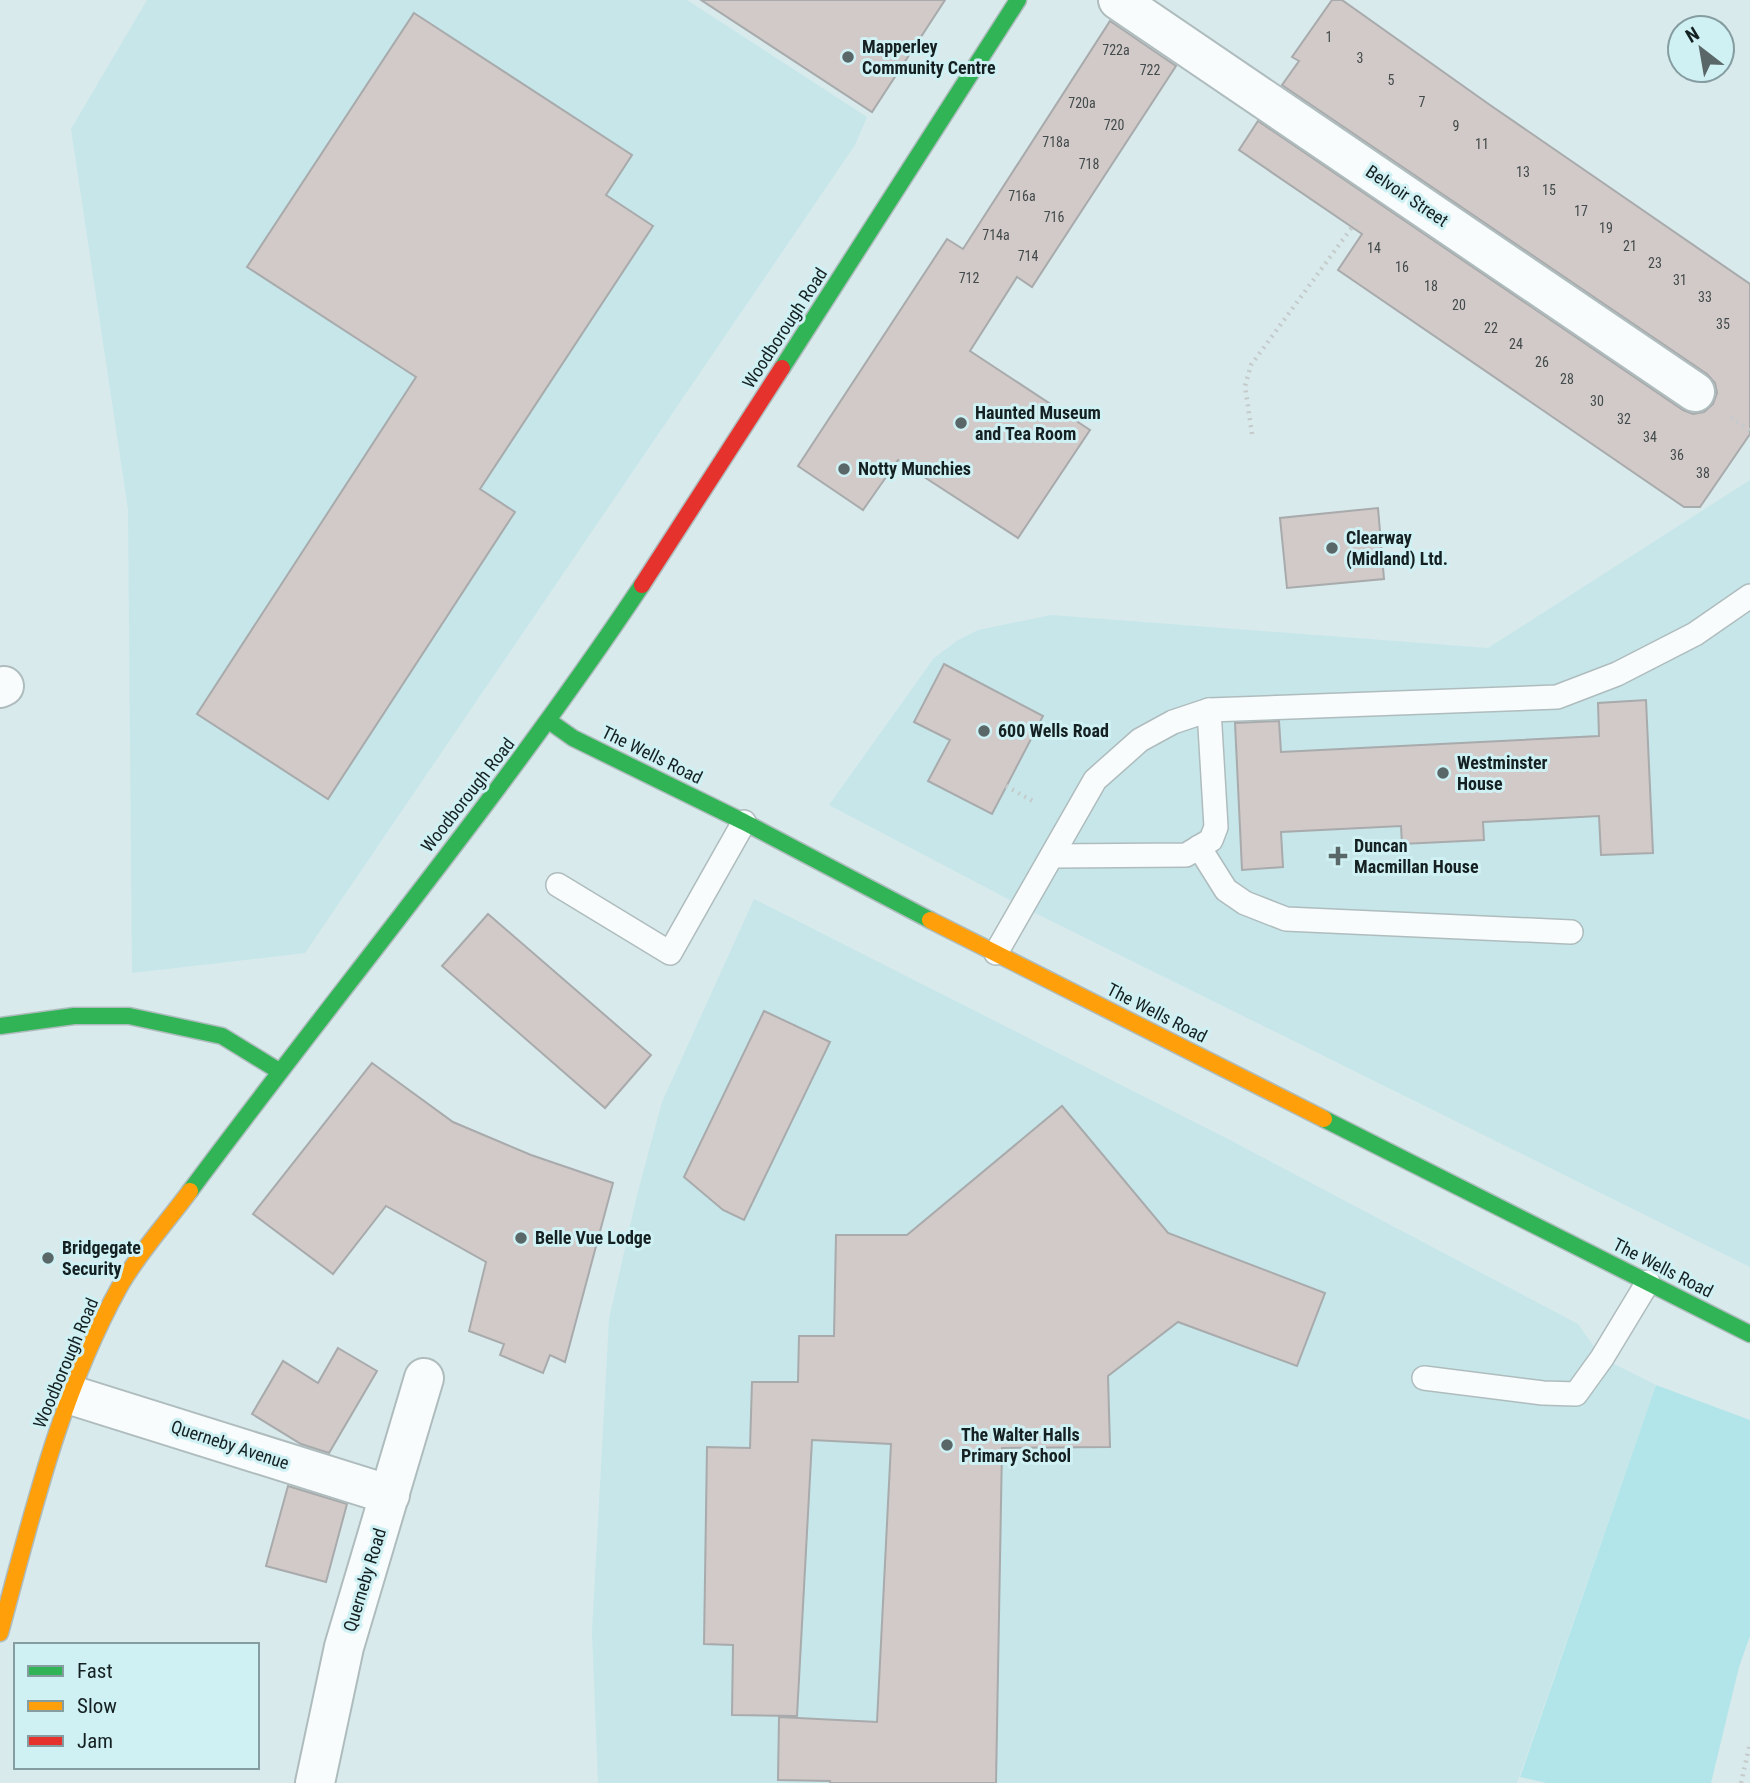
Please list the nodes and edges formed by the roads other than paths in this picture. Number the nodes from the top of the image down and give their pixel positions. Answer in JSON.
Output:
{"nodes":[{"id":1,"x":1018,"y":0,"type":"edge"},
{"id":2,"x":1118,"y":0,"type":"edge"},
{"id":3,"x":1695,"y":392,"type":"dead end"},
{"id":4,"x":1750,"y":596,"type":"edge"},
{"id":5,"x":1209,"y":710,"type":"junction"},
{"id":6,"x":549,"y":721,"type":"junction"},
{"id":7,"x":744,"y":822,"type":"junction"},
{"id":8,"x":1199,"y":847,"type":"junction"},
{"id":9,"x":1052,"y":856,"type":"junction"},
{"id":10,"x":558,"y":885,"type":"dead end"},
{"id":11,"x":1571,"y":932,"type":"dead end"},
{"id":12,"x":996,"y":953,"type":"junction"},
{"id":13,"x":0,"y":1026,"type":"edge"},
{"id":14,"x":279,"y":1071,"type":"junction"},
{"id":15,"x":1648,"y":1282,"type":"junction"},
{"id":16,"x":1750,"y":1334,"type":"edge"},
{"id":17,"x":424,"y":1378,"type":"dead end"},
{"id":18,"x":1424,"y":1378,"type":"dead end"},
{"id":19,"x":71,"y":1395,"type":"junction"},
{"id":20,"x":390,"y":1495,"type":"junction"},
{"id":21,"x":0,"y":1633,"type":"edge"},
{"id":22,"x":315,"y":1783,"type":"edge"}],
"edges":[{"from":1,"to":6,"type":"main road","name":"Woodborough Road"},
{"from":2,"to":3,"type":"street","name":"Belvoir Street"},
{"from":4,"to":5,"type":"lane"},
{"from":5,"to":8,"type":"lane"},
{"from":5,"to":9,"type":"lane"},
{"from":6,"to":7,"type":"main road","name":"The Wells Road"},
{"from":6,"to":14,"type":"main road","name":"Woodborough Road"},
{"from":7,"to":10,"type":"lane"},
{"from":7,"to":12,"type":"main road","name":"The Wells Road"},
{"from":8,"to":9,"type":"lane"},
{"from":8,"to":11,"type":"lane"},
{"from":9,"to":12,"type":"lane"},
{"from":12,"to":15,"type":"main road","name":"The Wells Road"},
{"from":13,"to":14,"type":"main road"},
{"from":14,"to":19,"type":"main road","name":"Woodborough Road"},
{"from":15,"to":16,"type":"main road","name":"The Wells Road"},
{"from":15,"to":18,"type":"lane"},
{"from":17,"to":20,"type":"street","name":"Querneby Road"},
{"from":19,"to":20,"type":"street","name":"Querneby Avenue"},
{"from":19,"to":21,"type":"main road","name":"Woodborough Road"},
{"from":20,"to":22,"type":"street","name":"Querneby Road"}]}
